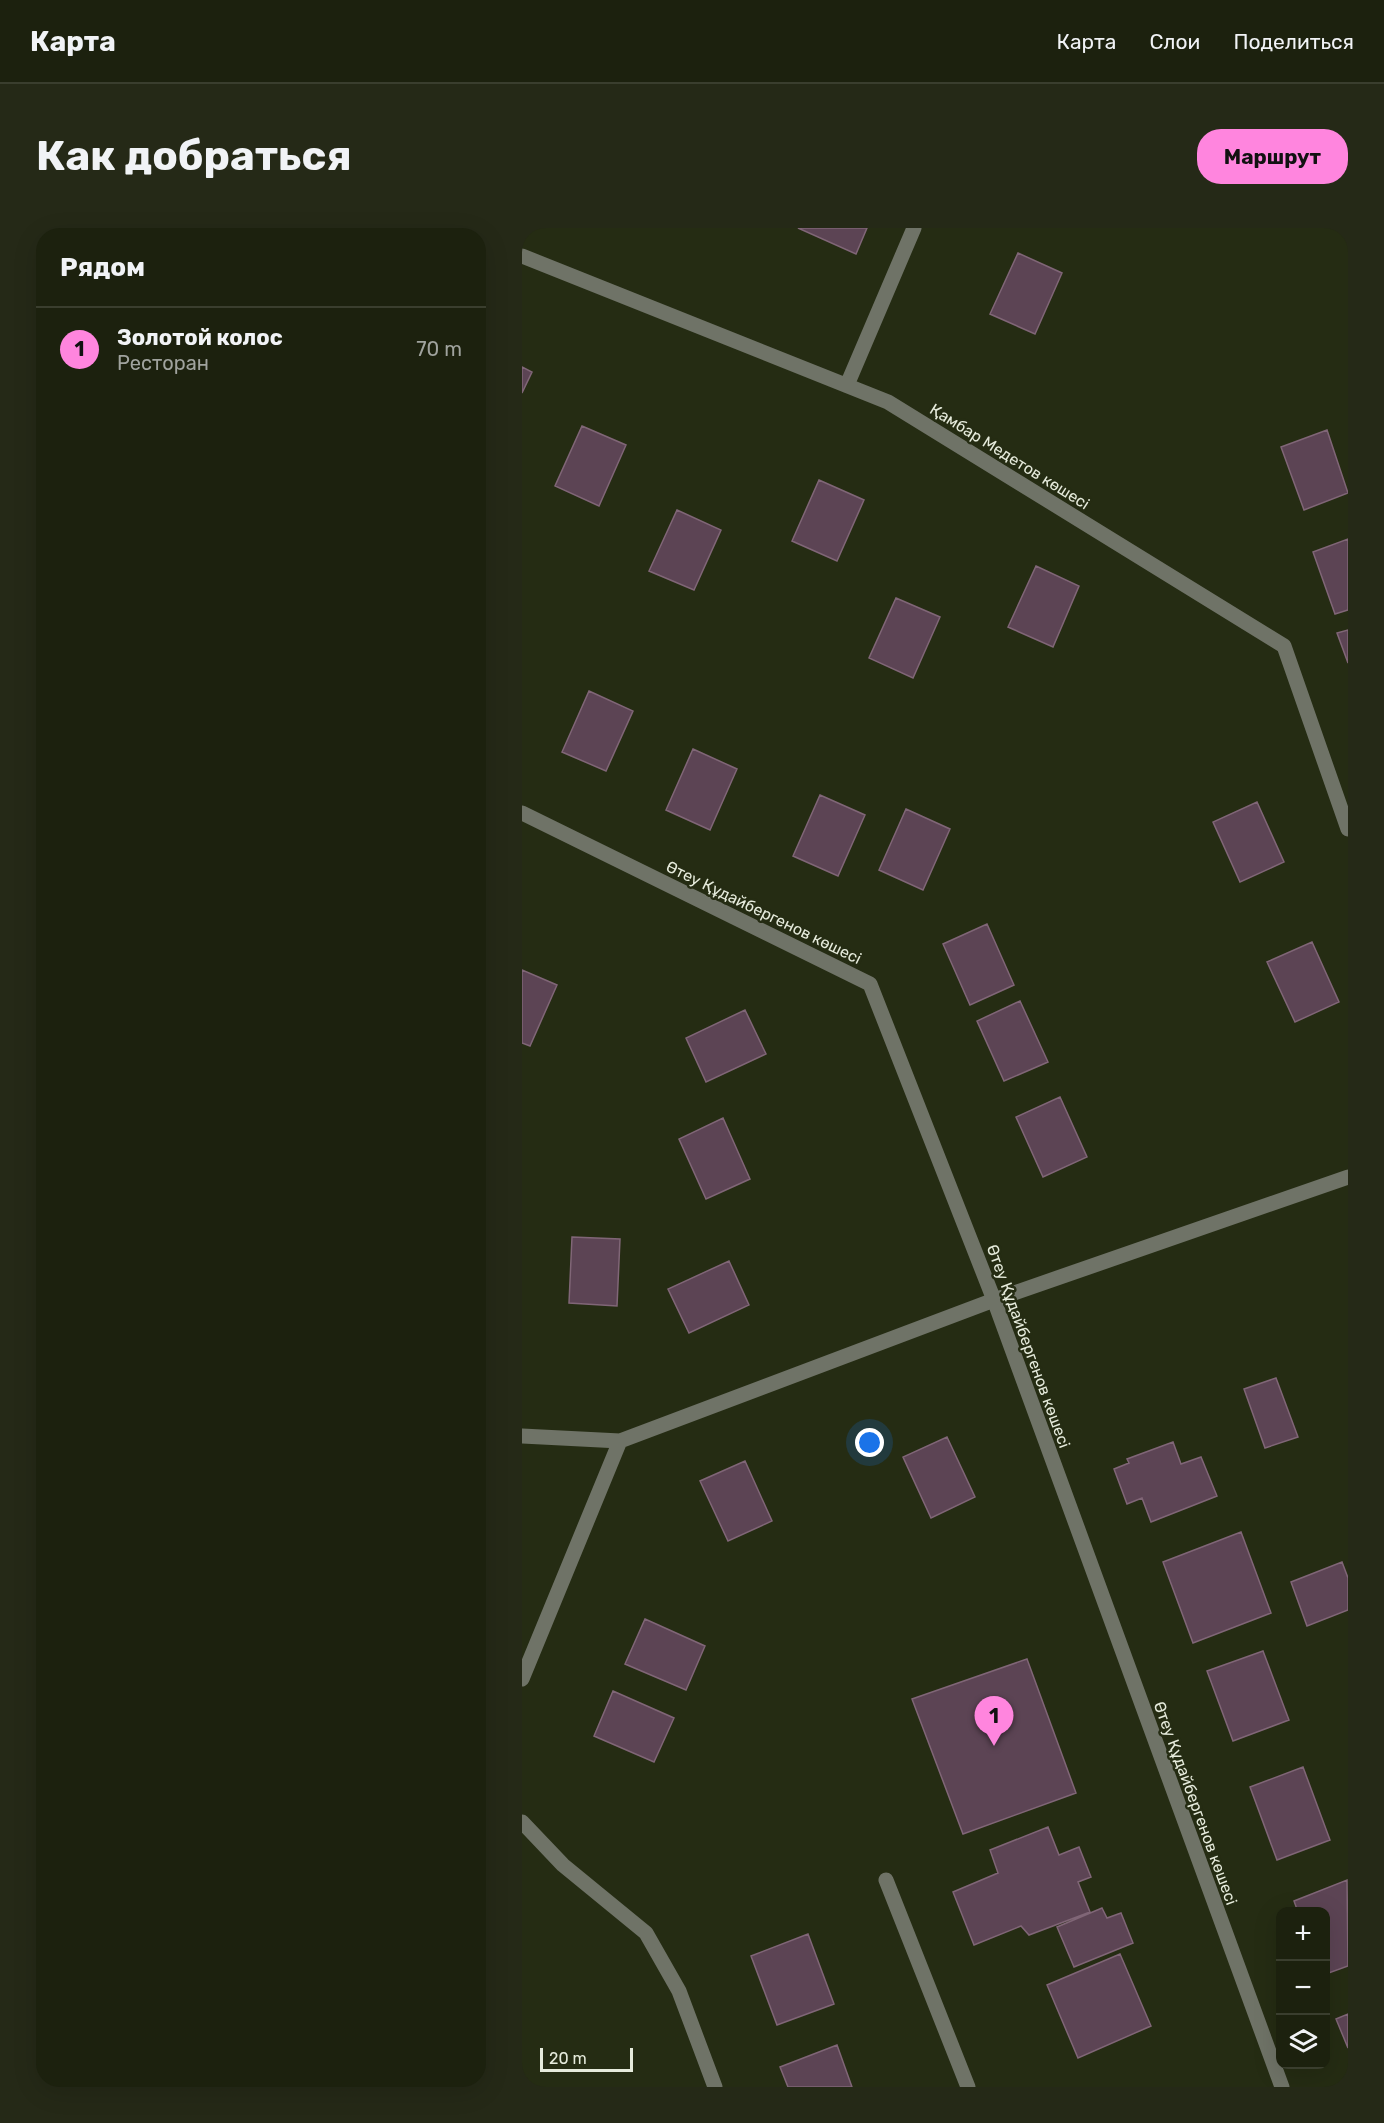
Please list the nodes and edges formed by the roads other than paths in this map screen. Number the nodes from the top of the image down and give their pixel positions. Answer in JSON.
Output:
{"nodes":[{"id":1,"x":914,"y":228,"type":"edge"},
{"id":2,"x":522,"y":256,"type":"edge"},
{"id":3,"x":847,"y":385,"type":"junction"},
{"id":4,"x":522,"y":813,"type":"edge"},
{"id":5,"x":1348,"y":828,"type":"edge"},
{"id":6,"x":1348,"y":1177,"type":"edge"},
{"id":7,"x":994,"y":1300,"type":"junction"},
{"id":8,"x":522,"y":1436,"type":"edge"},
{"id":9,"x":620,"y":1441,"type":"junction"},
{"id":10,"x":522,"y":1679,"type":"edge"},
{"id":11,"x":522,"y":1822,"type":"edge"},
{"id":12,"x":886,"y":1880,"type":"dead end"},
{"id":13,"x":715,"y":2087,"type":"edge"},
{"id":14,"x":968,"y":2087,"type":"edge"},
{"id":15,"x":1282,"y":2087,"type":"edge"}],
"edges":[{"from":1,"to":3,"type":"street"},
{"from":2,"to":3,"type":"street","name":"Қамбар Медетов көшесі"},
{"from":3,"to":5,"type":"street","name":"Қамбар Медетов көшесі"},
{"from":4,"to":7,"type":"street","name":"Өтеу Құдайбергенов көшесі"},
{"from":6,"to":7,"type":"street"},
{"from":7,"to":9,"type":"street"},
{"from":7,"to":15,"type":"street","name":"Өтеу Құдайбергенов көшесі"},
{"from":8,"to":9,"type":"street"},
{"from":9,"to":10,"type":"street"},
{"from":11,"to":13,"type":"street"},
{"from":12,"to":14,"type":"street"}]}
